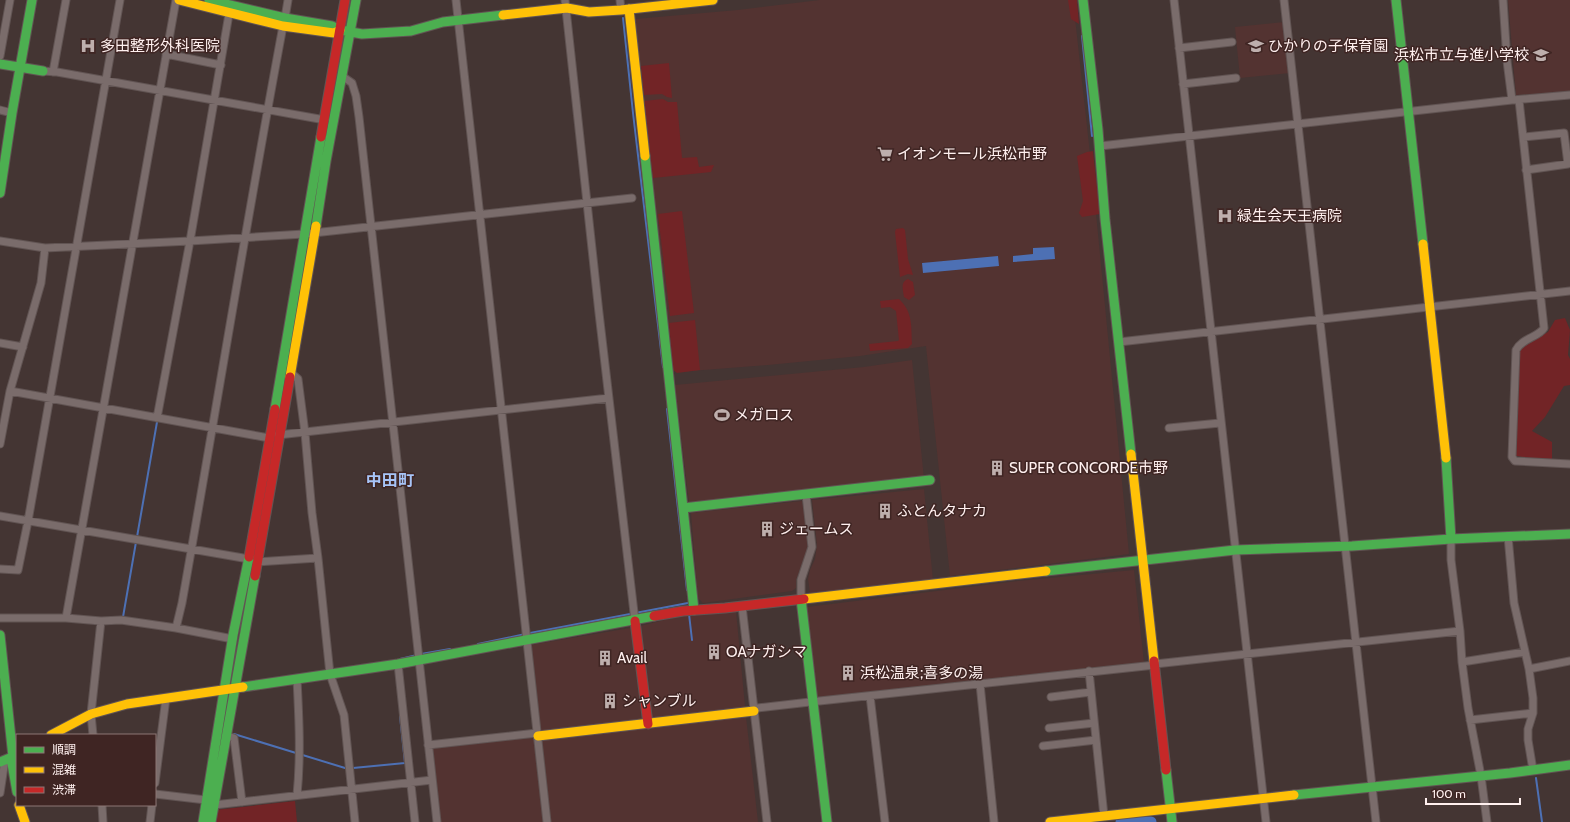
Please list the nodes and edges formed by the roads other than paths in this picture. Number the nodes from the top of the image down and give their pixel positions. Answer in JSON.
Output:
{"nodes":[{"id":1,"x":10,"y":0,"type":"edge"},
{"id":2,"x":32,"y":0,"type":"edge"},
{"id":3,"x":66,"y":0,"type":"edge"},
{"id":4,"x":120,"y":0,"type":"edge"},
{"id":5,"x":176,"y":0,"type":"edge"},
{"id":6,"x":179,"y":0,"type":"edge"},
{"id":7,"x":209,"y":0,"type":"edge"},
{"id":8,"x":288,"y":0,"type":"edge"},
{"id":9,"x":345,"y":0,"type":"edge"},
{"id":10,"x":356,"y":0,"type":"edge"},
{"id":11,"x":456,"y":0,"type":"edge"},
{"id":12,"x":620,"y":0,"type":"edge"},
{"id":13,"x":713,"y":0,"type":"edge"},
{"id":14,"x":1083,"y":0,"type":"edge"},
{"id":15,"x":1174,"y":0,"type":"edge"},
{"id":16,"x":1284,"y":0,"type":"edge"},
{"id":17,"x":1396,"y":0,"type":"edge"},
{"id":18,"x":1503,"y":0,"type":"edge"},
{"id":19,"x":676,"y":2,"type":"edge"},
{"id":20,"x":566,"y":4,"type":"edge"},
{"id":21,"x":231,"y":6,"type":"edge"},
{"id":22,"x":625,"y":10,"type":"junction"},
{"id":23,"x":458,"y":20,"type":"junction"},
{"id":24,"x":284,"y":22,"type":"junction"},
{"id":25,"x":340,"y":30,"type":"junction"},
{"id":26,"x":350,"y":31,"type":"junction"},
{"id":27,"x":1232,"y":42,"type":"dead end"},
{"id":28,"x":1179,"y":48,"type":"junction"},
{"id":29,"x":166,"y":54,"type":"junction"},
{"id":30,"x":0,"y":56,"type":"edge"},
{"id":31,"x":0,"y":64,"type":"edge"},
{"id":32,"x":221,"y":65,"type":"junction"},
{"id":33,"x":21,"y":68,"type":"junction"},
{"id":34,"x":43,"y":71,"type":"joint"},
{"id":35,"x":53,"y":72,"type":"junction"},
{"id":36,"x":342,"y":76,"type":"junction"},
{"id":37,"x":1236,"y":78,"type":"dead end"},
{"id":38,"x":106,"y":80,"type":"junction"},
{"id":39,"x":1183,"y":84,"type":"junction"},
{"id":40,"x":160,"y":90,"type":"junction"},
{"id":41,"x":1570,"y":95,"type":"edge"},
{"id":42,"x":214,"y":99,"type":"junction"},
{"id":43,"x":1515,"y":100,"type":"junction"},
{"id":44,"x":267,"y":109,"type":"junction"},
{"id":45,"x":0,"y":110,"type":"edge"},
{"id":46,"x":1409,"y":112,"type":"junction"},
{"id":47,"x":12,"y":113,"type":"junction"},
{"id":48,"x":325,"y":120,"type":"junction"},
{"id":49,"x":1298,"y":124,"type":"junction"},
{"id":50,"x":1189,"y":136,"type":"junction"},
{"id":51,"x":1522,"y":136,"type":"junction"},
{"id":52,"x":1100,"y":146,"type":"junction"},
{"id":53,"x":3,"y":151,"type":"edge"},
{"id":54,"x":1526,"y":170,"type":"junction"},
{"id":55,"x":0,"y":193,"type":"edge"},
{"id":56,"x":632,"y":198,"type":"dead end"},
{"id":57,"x":588,"y":203,"type":"junction"},
{"id":58,"x":479,"y":214,"type":"junction"},
{"id":59,"x":371,"y":226,"type":"junction"},
{"id":60,"x":309,"y":233,"type":"junction"},
{"id":61,"x":246,"y":238,"type":"junction"},
{"id":62,"x":0,"y":241,"type":"edge"},
{"id":63,"x":190,"y":241,"type":"junction"},
{"id":64,"x":133,"y":244,"type":"junction"},
{"id":65,"x":78,"y":246,"type":"junction"},
{"id":66,"x":45,"y":248,"type":"junction"},
{"id":67,"x":1570,"y":291,"type":"edge"},
{"id":68,"x":1540,"y":294,"type":"junction"},
{"id":69,"x":1431,"y":307,"type":"junction"},
{"id":70,"x":1320,"y":320,"type":"junction"},
{"id":71,"x":1211,"y":332,"type":"junction"},
{"id":72,"x":1119,"y":342,"type":"junction"},
{"id":73,"x":0,"y":343,"type":"edge"},
{"id":74,"x":23,"y":347,"type":"junction"},
{"id":75,"x":290,"y":372,"type":"junction"},
{"id":76,"x":10,"y":391,"type":"junction"},
{"id":77,"x":50,"y":398,"type":"junction"},
{"id":78,"x":610,"y":398,"type":"junction"},
{"id":79,"x":103,"y":408,"type":"junction"},
{"id":80,"x":501,"y":411,"type":"junction"},
{"id":81,"x":157,"y":418,"type":"junction"},
{"id":82,"x":393,"y":422,"type":"junction"},
{"id":83,"x":1220,"y":423,"type":"junction"},
{"id":84,"x":212,"y":428,"type":"junction"},
{"id":85,"x":1169,"y":428,"type":"dead end"},
{"id":86,"x":305,"y":433,"type":"junction"},
{"id":87,"x":274,"y":437,"type":"junction"},
{"id":88,"x":0,"y":444,"type":"edge"},
{"id":89,"x":1570,"y":464,"type":"edge"},
{"id":90,"x":930,"y":480,"type":"dead end"},
{"id":91,"x":806,"y":495,"type":"junction"},
{"id":92,"x":683,"y":508,"type":"junction"},
{"id":93,"x":0,"y":516,"type":"edge"},
{"id":94,"x":28,"y":521,"type":"junction"},
{"id":95,"x":81,"y":530,"type":"junction"},
{"id":96,"x":1570,"y":534,"type":"edge"},
{"id":97,"x":1508,"y":536,"type":"junction"},
{"id":98,"x":1451,"y":539,"type":"junction"},
{"id":99,"x":1345,"y":546,"type":"junction"},
{"id":100,"x":191,"y":549,"type":"junction"},
{"id":101,"x":1235,"y":550,"type":"junction"},
{"id":102,"x":318,"y":558,"type":"junction"},
{"id":103,"x":1142,"y":560,"type":"junction"},
{"id":104,"x":252,"y":561,"type":"junction"},
{"id":105,"x":0,"y":569,"type":"edge"},
{"id":106,"x":801,"y":599,"type":"junction"},
{"id":107,"x":694,"y":606,"type":"junction"},
{"id":108,"x":742,"y":606,"type":"junction"},
{"id":109,"x":0,"y":618,"type":"edge"},
{"id":110,"x":66,"y":618,"type":"junction"},
{"id":111,"x":101,"y":621,"type":"junction"},
{"id":112,"x":635,"y":621,"type":"junction"},
{"id":113,"x":176,"y":628,"type":"junction"},
{"id":114,"x":1460,"y":631,"type":"junction"},
{"id":115,"x":0,"y":635,"type":"edge"},
{"id":116,"x":526,"y":639,"type":"junction"},
{"id":117,"x":233,"y":640,"type":"junction"},
{"id":118,"x":1356,"y":642,"type":"junction"},
{"id":119,"x":1525,"y":652,"type":"junction"},
{"id":120,"x":1248,"y":654,"type":"junction"},
{"id":121,"x":419,"y":660,"type":"junction"},
{"id":122,"x":1570,"y":661,"type":"edge"},
{"id":123,"x":1462,"y":662,"type":"junction"},
{"id":124,"x":398,"y":664,"type":"junction"},
{"id":125,"x":1152,"y":665,"type":"junction"},
{"id":126,"x":1529,"y":669,"type":"junction"},
{"id":127,"x":1089,"y":671,"type":"junction"},
{"id":128,"x":330,"y":674,"type":"junction"},
{"id":129,"x":297,"y":679,"type":"junction"},
{"id":130,"x":980,"y":684,"type":"junction"},
{"id":131,"x":230,"y":689,"type":"junction"},
{"id":132,"x":1091,"y":692,"type":"junction"},
{"id":133,"x":870,"y":696,"type":"junction"},
{"id":134,"x":1051,"y":697,"type":"dead end"},
{"id":135,"x":3,"y":698,"type":"edge"},
{"id":136,"x":166,"y":698,"type":"junction"},
{"id":137,"x":813,"y":703,"type":"junction"},
{"id":138,"x":754,"y":712,"type":"junction"},
{"id":139,"x":1533,"y":713,"type":"junction"},
{"id":140,"x":91,"y":714,"type":"junction"},
{"id":141,"x":1470,"y":720,"type":"junction"},
{"id":142,"x":1094,"y":723,"type":"junction"},
{"id":143,"x":648,"y":724,"type":"junction"},
{"id":144,"x":1049,"y":728,"type":"dead end"},
{"id":145,"x":53,"y":734,"type":"edge"},
{"id":146,"x":93,"y":734,"type":"edge"},
{"id":147,"x":537,"y":735,"type":"junction"},
{"id":148,"x":227,"y":736,"type":"junction"},
{"id":149,"x":1096,"y":740,"type":"junction"},
{"id":150,"x":428,"y":746,"type":"junction"},
{"id":151,"x":1043,"y":746,"type":"dead end"},
{"id":152,"x":9,"y":758,"type":"edge"},
{"id":153,"x":1570,"y":765,"type":"edge"},
{"id":154,"x":1533,"y":770,"type":"junction"},
{"id":155,"x":156,"y":775,"type":"edge"},
{"id":156,"x":1481,"y":776,"type":"junction"},
{"id":157,"x":432,"y":780,"type":"junction"},
{"id":158,"x":410,"y":782,"type":"junction"},
{"id":159,"x":1372,"y":787,"type":"junction"},
{"id":160,"x":16,"y":788,"type":"edge"},
{"id":161,"x":352,"y":789,"type":"junction"},
{"id":162,"x":0,"y":793,"type":"edge"},
{"id":163,"x":156,"y":794,"type":"edge"},
{"id":164,"x":297,"y":795,"type":"junction"},
{"id":165,"x":1264,"y":799,"type":"junction"},
{"id":166,"x":210,"y":802,"type":"junction"},
{"id":167,"x":242,"y":802,"type":"junction"},
{"id":168,"x":20,"y":806,"type":"edge"},
{"id":169,"x":102,"y":806,"type":"edge"},
{"id":170,"x":152,"y":806,"type":"edge"},
{"id":171,"x":1170,"y":809,"type":"junction"},
{"id":172,"x":1104,"y":816,"type":"junction"},
{"id":173,"x":25,"y":822,"type":"edge"},
{"id":174,"x":103,"y":822,"type":"edge"},
{"id":175,"x":150,"y":822,"type":"edge"},
{"id":176,"x":203,"y":822,"type":"edge"},
{"id":177,"x":211,"y":822,"type":"edge"},
{"id":178,"x":355,"y":822,"type":"edge"},
{"id":179,"x":415,"y":822,"type":"edge"},
{"id":180,"x":437,"y":822,"type":"edge"},
{"id":181,"x":547,"y":822,"type":"edge"},
{"id":182,"x":767,"y":822,"type":"edge"},
{"id":183,"x":827,"y":822,"type":"edge"},
{"id":184,"x":885,"y":822,"type":"edge"},
{"id":185,"x":994,"y":822,"type":"edge"},
{"id":186,"x":1050,"y":822,"type":"edge"},
{"id":187,"x":1172,"y":822,"type":"edge"},
{"id":188,"x":1266,"y":822,"type":"edge"},
{"id":189,"x":1376,"y":822,"type":"edge"},
{"id":190,"x":1487,"y":822,"type":"edge"}],
"edges":[{"from":1,"to":30,"type":"street"},
{"from":2,"to":33,"type":"street"},
{"from":3,"to":35,"type":"street"},
{"from":4,"to":38,"type":"street"},
{"from":5,"to":29,"type":"street"},
{"from":6,"to":21,"type":"street"},
{"from":7,"to":21,"type":"street"},
{"from":8,"to":24,"type":"street"},
{"from":9,"to":25,"type":"street"},
{"from":10,"to":26,"type":"street"},
{"from":11,"to":23,"type":"street"},
{"from":12,"to":22,"type":"street"},
{"from":13,"to":19,"type":"street"},
{"from":14,"to":52,"type":"street"},
{"from":15,"to":28,"type":"street"},
{"from":16,"to":49,"type":"street"},
{"from":17,"to":46,"type":"street"},
{"from":18,"to":43,"type":"street"},
{"from":19,"to":22,"type":"street"},
{"from":20,"to":22,"type":"street"},
{"from":20,"to":23,"type":"street"},
{"from":20,"to":57,"type":"street"},
{"from":21,"to":24,"type":"street"},
{"from":21,"to":32,"type":"street"},
{"from":22,"to":92,"type":"street"},
{"from":23,"to":26,"type":"street"},
{"from":23,"to":58,"type":"street"},
{"from":24,"to":25,"type":"street"},
{"from":24,"to":44,"type":"street"},
{"from":25,"to":26,"type":"street"},
{"from":25,"to":48,"type":"street"},
{"from":26,"to":36,"type":"street"},
{"from":27,"to":28,"type":"street"},
{"from":28,"to":39,"type":"street"},
{"from":29,"to":32,"type":"street"},
{"from":29,"to":40,"type":"street"},
{"from":31,"to":33,"type":"street"},
{"from":32,"to":42,"type":"street"},
{"from":33,"to":34,"type":"street"},
{"from":33,"to":47,"type":"street"},
{"from":34,"to":35,"type":"street"},
{"from":35,"to":38,"type":"street"},
{"from":36,"to":59,"type":"street"},
{"from":36,"to":60,"type":"street"},
{"from":37,"to":39,"type":"street"},
{"from":38,"to":40,"type":"street"},
{"from":38,"to":65,"type":"street"},
{"from":39,"to":50,"type":"street"},
{"from":40,"to":42,"type":"street"},
{"from":40,"to":64,"type":"street"},
{"from":41,"to":43,"type":"street"},
{"from":42,"to":44,"type":"street"},
{"from":42,"to":63,"type":"street"},
{"from":43,"to":46,"type":"street"},
{"from":43,"to":51,"type":"street"},
{"from":44,"to":48,"type":"street"},
{"from":44,"to":61,"type":"street"},
{"from":45,"to":47,"type":"street"},
{"from":46,"to":49,"type":"street"},
{"from":46,"to":69,"type":"street"},
{"from":47,"to":53,"type":"street"},
{"from":48,"to":60,"type":"street"},
{"from":49,"to":50,"type":"street"},
{"from":49,"to":70,"type":"street"},
{"from":50,"to":52,"type":"street"},
{"from":50,"to":71,"type":"street"},
{"from":51,"to":54,"type":"street"},
{"from":51,"to":54,"type":"street"},
{"from":52,"to":72,"type":"street"},
{"from":53,"to":55,"type":"street"},
{"from":54,"to":68,"type":"street"},
{"from":56,"to":57,"type":"street"},
{"from":57,"to":58,"type":"street"},
{"from":57,"to":78,"type":"street"},
{"from":58,"to":59,"type":"street"},
{"from":58,"to":80,"type":"street"},
{"from":59,"to":60,"type":"street"},
{"from":59,"to":82,"type":"street"},
{"from":60,"to":61,"type":"street"},
{"from":60,"to":75,"type":"street"},
{"from":60,"to":87,"type":"street"},
{"from":61,"to":63,"type":"street"},
{"from":61,"to":84,"type":"street"},
{"from":62,"to":66,"type":"street"},
{"from":63,"to":64,"type":"street"},
{"from":63,"to":81,"type":"street"},
{"from":64,"to":65,"type":"street"},
{"from":64,"to":79,"type":"street"},
{"from":65,"to":66,"type":"street"},
{"from":65,"to":77,"type":"street"},
{"from":66,"to":74,"type":"street"},
{"from":67,"to":68,"type":"street"},
{"from":68,"to":69,"type":"street"},
{"from":68,"to":89,"type":"street"},
{"from":69,"to":70,"type":"street"},
{"from":69,"to":98,"type":"street"},
{"from":70,"to":71,"type":"street"},
{"from":70,"to":99,"type":"street"},
{"from":71,"to":72,"type":"street"},
{"from":71,"to":83,"type":"street"},
{"from":72,"to":103,"type":"street"},
{"from":73,"to":74,"type":"street"},
{"from":74,"to":76,"type":"street"},
{"from":75,"to":86,"type":"street"},
{"from":75,"to":87,"type":"street"},
{"from":76,"to":77,"type":"street"},
{"from":76,"to":88,"type":"street"},
{"from":77,"to":79,"type":"street"},
{"from":77,"to":94,"type":"street"},
{"from":78,"to":80,"type":"street"},
{"from":78,"to":112,"type":"street"},
{"from":79,"to":81,"type":"street"},
{"from":79,"to":95,"type":"street"},
{"from":80,"to":82,"type":"street"},
{"from":80,"to":116,"type":"street"},
{"from":81,"to":84,"type":"street"},
{"from":82,"to":86,"type":"street"},
{"from":82,"to":121,"type":"street"},
{"from":83,"to":85,"type":"street"},
{"from":83,"to":101,"type":"street"},
{"from":84,"to":87,"type":"street"},
{"from":84,"to":100,"type":"street"},
{"from":86,"to":87,"type":"street"},
{"from":86,"to":102,"type":"street"},
{"from":87,"to":104,"type":"street"},
{"from":90,"to":91,"type":"street"},
{"from":91,"to":92,"type":"street"},
{"from":91,"to":106,"type":"street"},
{"from":92,"to":107,"type":"street"},
{"from":93,"to":94,"type":"street"},
{"from":94,"to":95,"type":"street"},
{"from":94,"to":105,"type":"street"},
{"from":95,"to":100,"type":"street"},
{"from":95,"to":110,"type":"street"},
{"from":96,"to":97,"type":"street"},
{"from":97,"to":98,"type":"street"},
{"from":97,"to":119,"type":"street"},
{"from":98,"to":99,"type":"street"},
{"from":98,"to":114,"type":"street"},
{"from":99,"to":101,"type":"street"},
{"from":99,"to":118,"type":"street"},
{"from":100,"to":104,"type":"street"},
{"from":100,"to":113,"type":"street"},
{"from":101,"to":103,"type":"street"},
{"from":101,"to":120,"type":"street"},
{"from":102,"to":104,"type":"street"},
{"from":102,"to":128,"type":"street"},
{"from":103,"to":106,"type":"street"},
{"from":103,"to":125,"type":"street"},
{"from":104,"to":117,"type":"street"},
{"from":104,"to":131,"type":"street"},
{"from":106,"to":108,"type":"street"},
{"from":106,"to":137,"type":"street"},
{"from":107,"to":108,"type":"street"},
{"from":107,"to":112,"type":"street"},
{"from":108,"to":138,"type":"street"},
{"from":109,"to":110,"type":"street"},
{"from":110,"to":111,"type":"street"},
{"from":111,"to":113,"type":"street"},
{"from":111,"to":140,"type":"street"},
{"from":112,"to":116,"type":"street"},
{"from":112,"to":143,"type":"street"},
{"from":113,"to":117,"type":"street"},
{"from":114,"to":118,"type":"street"},
{"from":114,"to":123,"type":"street"},
{"from":115,"to":135,"type":"street"},
{"from":116,"to":121,"type":"street"},
{"from":116,"to":147,"type":"street"},
{"from":117,"to":131,"type":"street"},
{"from":118,"to":120,"type":"street"},
{"from":118,"to":159,"type":"street"},
{"from":119,"to":123,"type":"street"},
{"from":119,"to":126,"type":"street"},
{"from":120,"to":125,"type":"street"},
{"from":120,"to":165,"type":"street"},
{"from":121,"to":124,"type":"street"},
{"from":121,"to":150,"type":"street"},
{"from":122,"to":126,"type":"street"},
{"from":123,"to":141,"type":"street"},
{"from":124,"to":128,"type":"street"},
{"from":124,"to":158,"type":"street"},
{"from":125,"to":127,"type":"street"},
{"from":125,"to":171,"type":"street"},
{"from":126,"to":139,"type":"street"},
{"from":127,"to":130,"type":"street"},
{"from":127,"to":132,"type":"street"},
{"from":128,"to":129,"type":"street"},
{"from":128,"to":161,"type":"street"},
{"from":129,"to":131,"type":"street"},
{"from":129,"to":164,"type":"street"},
{"from":130,"to":133,"type":"street"},
{"from":130,"to":185,"type":"street"},
{"from":131,"to":136,"type":"street"},
{"from":131,"to":148,"type":"street"},
{"from":131,"to":166,"type":"street"},
{"from":132,"to":134,"type":"street"},
{"from":132,"to":142,"type":"street"},
{"from":133,"to":137,"type":"street"},
{"from":133,"to":184,"type":"street"},
{"from":135,"to":152,"type":"street"},
{"from":136,"to":140,"type":"street"},
{"from":136,"to":155,"type":"street"},
{"from":137,"to":138,"type":"street"},
{"from":137,"to":183,"type":"street"},
{"from":138,"to":143,"type":"street"},
{"from":138,"to":182,"type":"street"},
{"from":139,"to":141,"type":"street"},
{"from":139,"to":154,"type":"street"},
{"from":140,"to":145,"type":"street"},
{"from":140,"to":146,"type":"street"},
{"from":141,"to":156,"type":"street"},
{"from":142,"to":144,"type":"street"},
{"from":142,"to":149,"type":"street"},
{"from":143,"to":147,"type":"street"},
{"from":147,"to":150,"type":"street"},
{"from":147,"to":181,"type":"street"},
{"from":148,"to":166,"type":"street"},
{"from":148,"to":167,"type":"street"},
{"from":149,"to":151,"type":"street"},
{"from":149,"to":172,"type":"street"},
{"from":150,"to":157,"type":"street"},
{"from":152,"to":160,"type":"street"},
{"from":152,"to":162,"type":"street"},
{"from":153,"to":154,"type":"street"},
{"from":154,"to":156,"type":"street"},
{"from":156,"to":159,"type":"street"},
{"from":156,"to":190,"type":"street"},
{"from":157,"to":158,"type":"street"},
{"from":157,"to":180,"type":"street"},
{"from":158,"to":161,"type":"street"},
{"from":158,"to":179,"type":"street"},
{"from":159,"to":165,"type":"street"},
{"from":159,"to":189,"type":"street"},
{"from":161,"to":164,"type":"street"},
{"from":161,"to":178,"type":"street"},
{"from":163,"to":166,"type":"street"},
{"from":164,"to":167,"type":"street"},
{"from":165,"to":171,"type":"street"},
{"from":165,"to":188,"type":"street"},
{"from":166,"to":167,"type":"street"},
{"from":166,"to":176,"type":"street"},
{"from":166,"to":177,"type":"street"},
{"from":168,"to":173,"type":"street"},
{"from":169,"to":174,"type":"street"},
{"from":170,"to":175,"type":"street"},
{"from":171,"to":172,"type":"street"},
{"from":171,"to":187,"type":"street"},
{"from":172,"to":186,"type":"street"}]}
